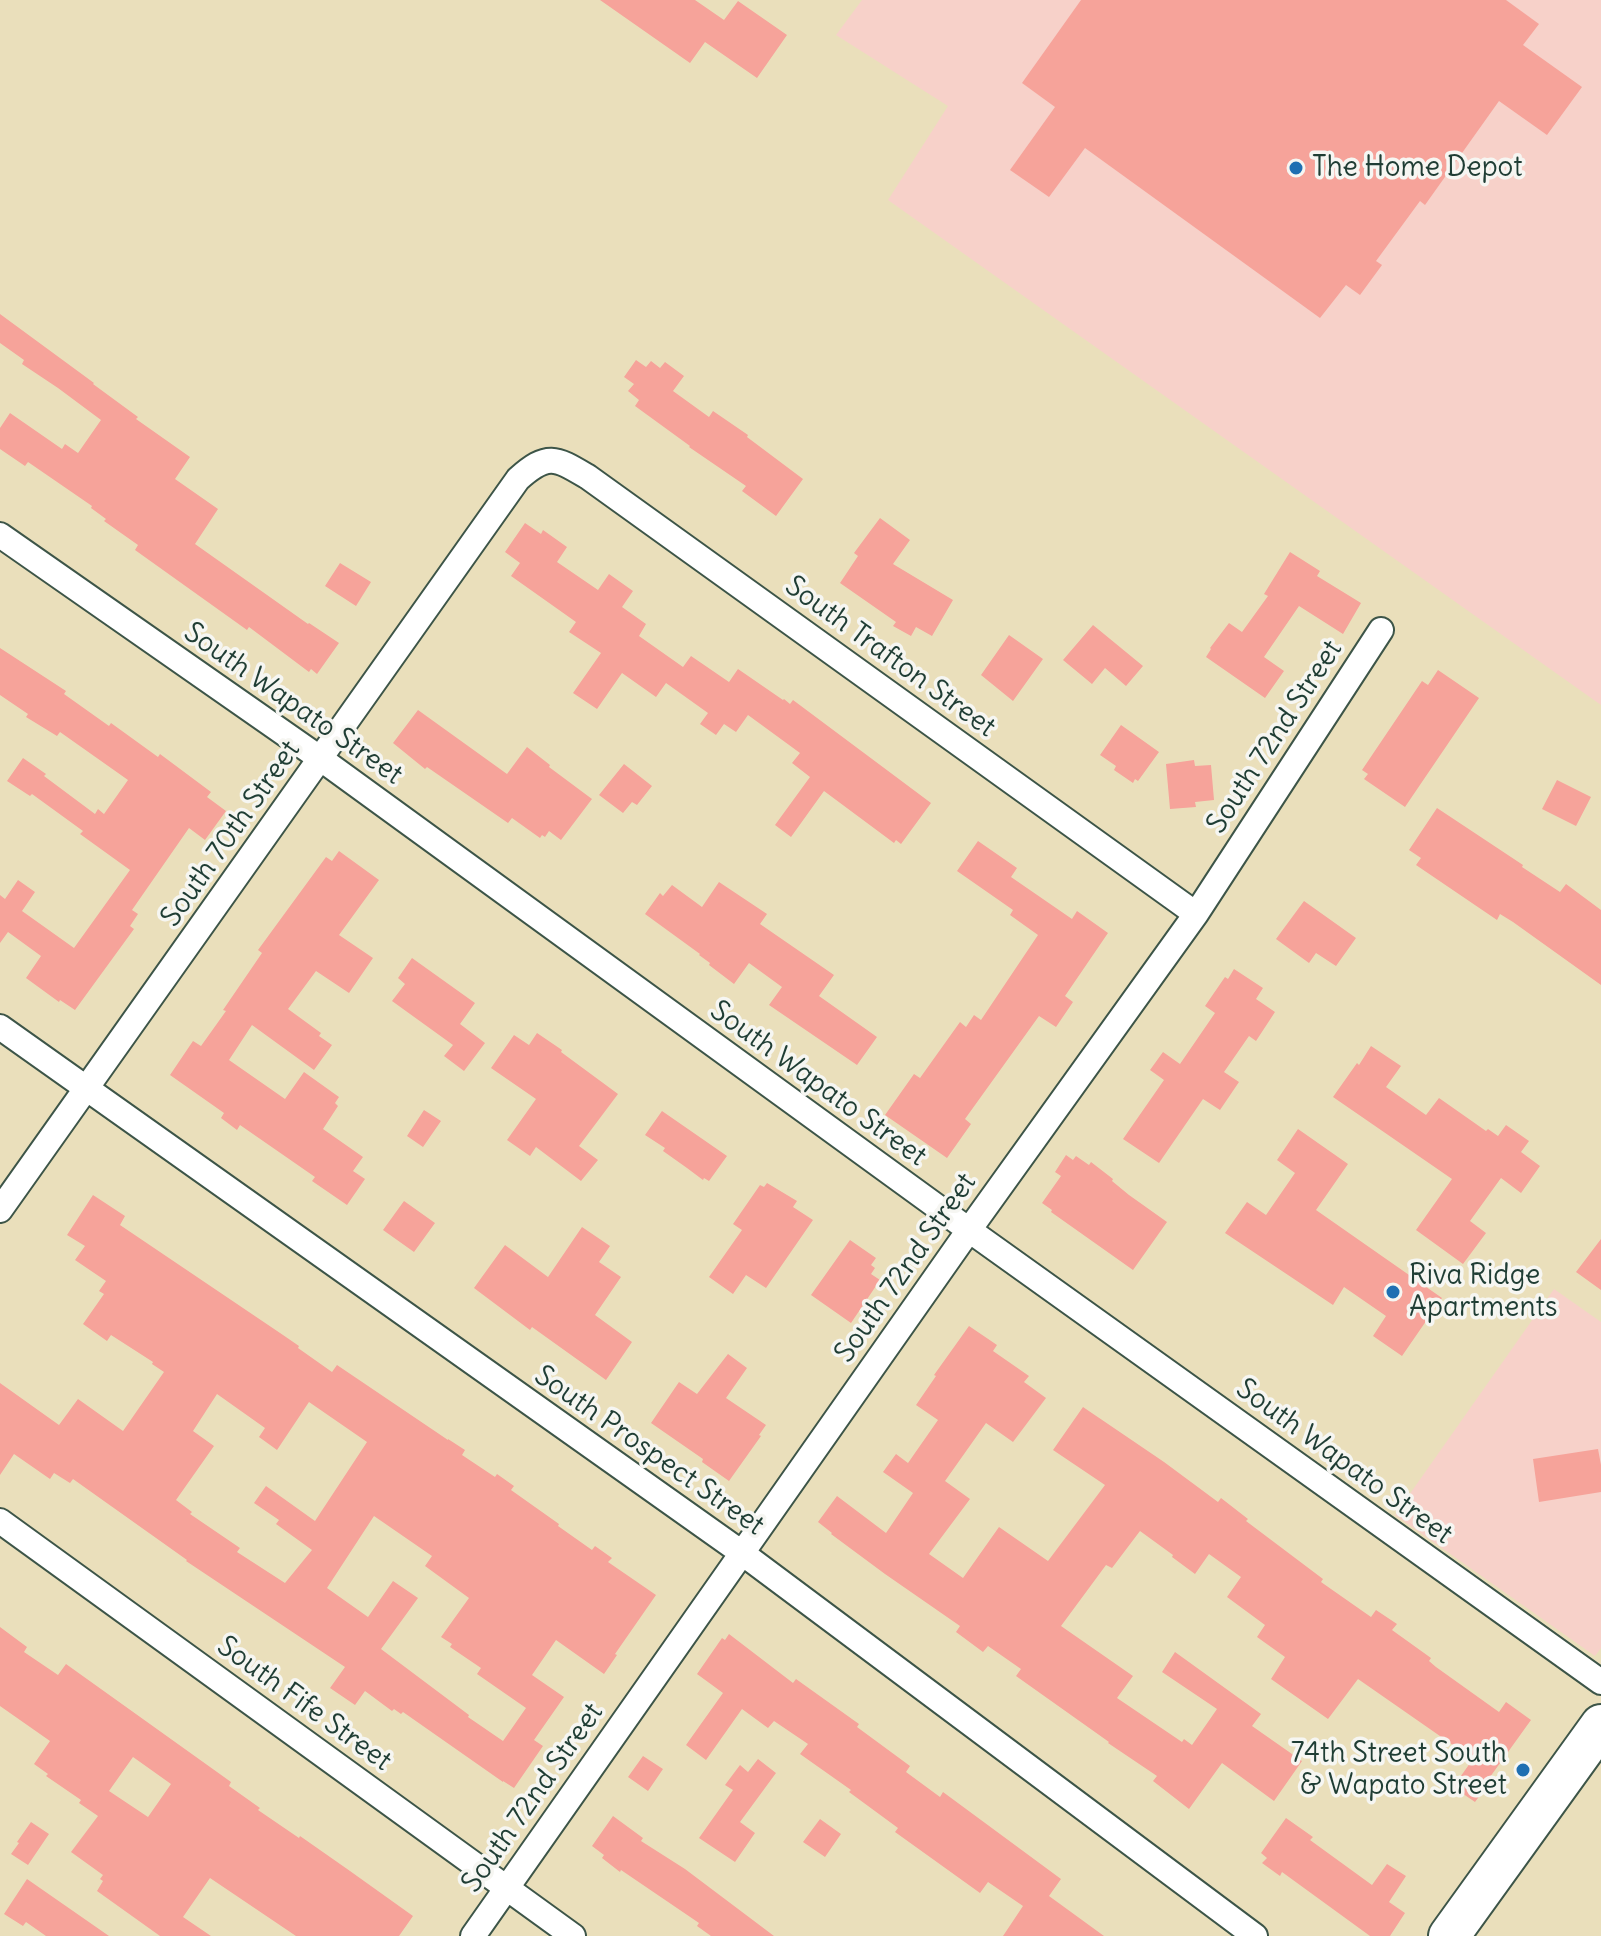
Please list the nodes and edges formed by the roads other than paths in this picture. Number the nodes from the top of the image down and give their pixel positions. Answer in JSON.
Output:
{"nodes":[{"id":1,"x":545,"y":460,"type":"joint"},
{"id":2,"x":0,"y":535,"type":"edge"},
{"id":3,"x":1381,"y":630,"type":"dead end"},
{"id":4,"x":321,"y":759,"type":"junction"},
{"id":5,"x":1196,"y":914,"type":"junction"},
{"id":6,"x":0,"y":1027,"type":"edge"},
{"id":7,"x":87,"y":1089,"type":"junction"},
{"id":8,"x":0,"y":1210,"type":"edge"},
{"id":9,"x":969,"y":1230,"type":"junction"},
{"id":10,"x":0,"y":1521,"type":"edge"},
{"id":11,"x":742,"y":1553,"type":"junction"},
{"id":12,"x":1601,"y":1682,"type":"edge"},
{"id":13,"x":1601,"y":1725,"type":"edge"},
{"id":14,"x":506,"y":1888,"type":"junction"},
{"id":15,"x":473,"y":1936,"type":"edge"},
{"id":16,"x":573,"y":1936,"type":"edge"},
{"id":17,"x":1255,"y":1936,"type":"edge"},
{"id":18,"x":1449,"y":1936,"type":"edge"}],
"edges":[{"from":1,"to":4,"type":"street","name":"South 70th Street"},
{"from":1,"to":5,"type":"street","name":"South Trafton Street"},
{"from":2,"to":4,"type":"street","name":"South Wapato Street"},
{"from":3,"to":5,"type":"street","name":"South 72nd Street"},
{"from":4,"to":7,"type":"street","name":"South 70th Street"},
{"from":4,"to":9,"type":"street","name":"South Wapato Street"},
{"from":5,"to":9,"type":"street","name":"South 72nd Street"},
{"from":6,"to":7,"type":"street","name":"South Prospect Street"},
{"from":7,"to":8,"type":"street","name":"South 70th Street"},
{"from":7,"to":11,"type":"street","name":"South Prospect Street"},
{"from":9,"to":11,"type":"street","name":"South 72nd Street"},
{"from":9,"to":12,"type":"street","name":"South Wapato Street"},
{"from":10,"to":14,"type":"street","name":"South Fife Street"},
{"from":11,"to":14,"type":"street","name":"South 72nd Street"},
{"from":11,"to":17,"type":"street","name":"South Prospect Street"},
{"from":13,"to":18,"type":"main road"},
{"from":14,"to":15,"type":"street","name":"South 72nd Street"},
{"from":14,"to":16,"type":"street","name":"South Fife Street"}]}
